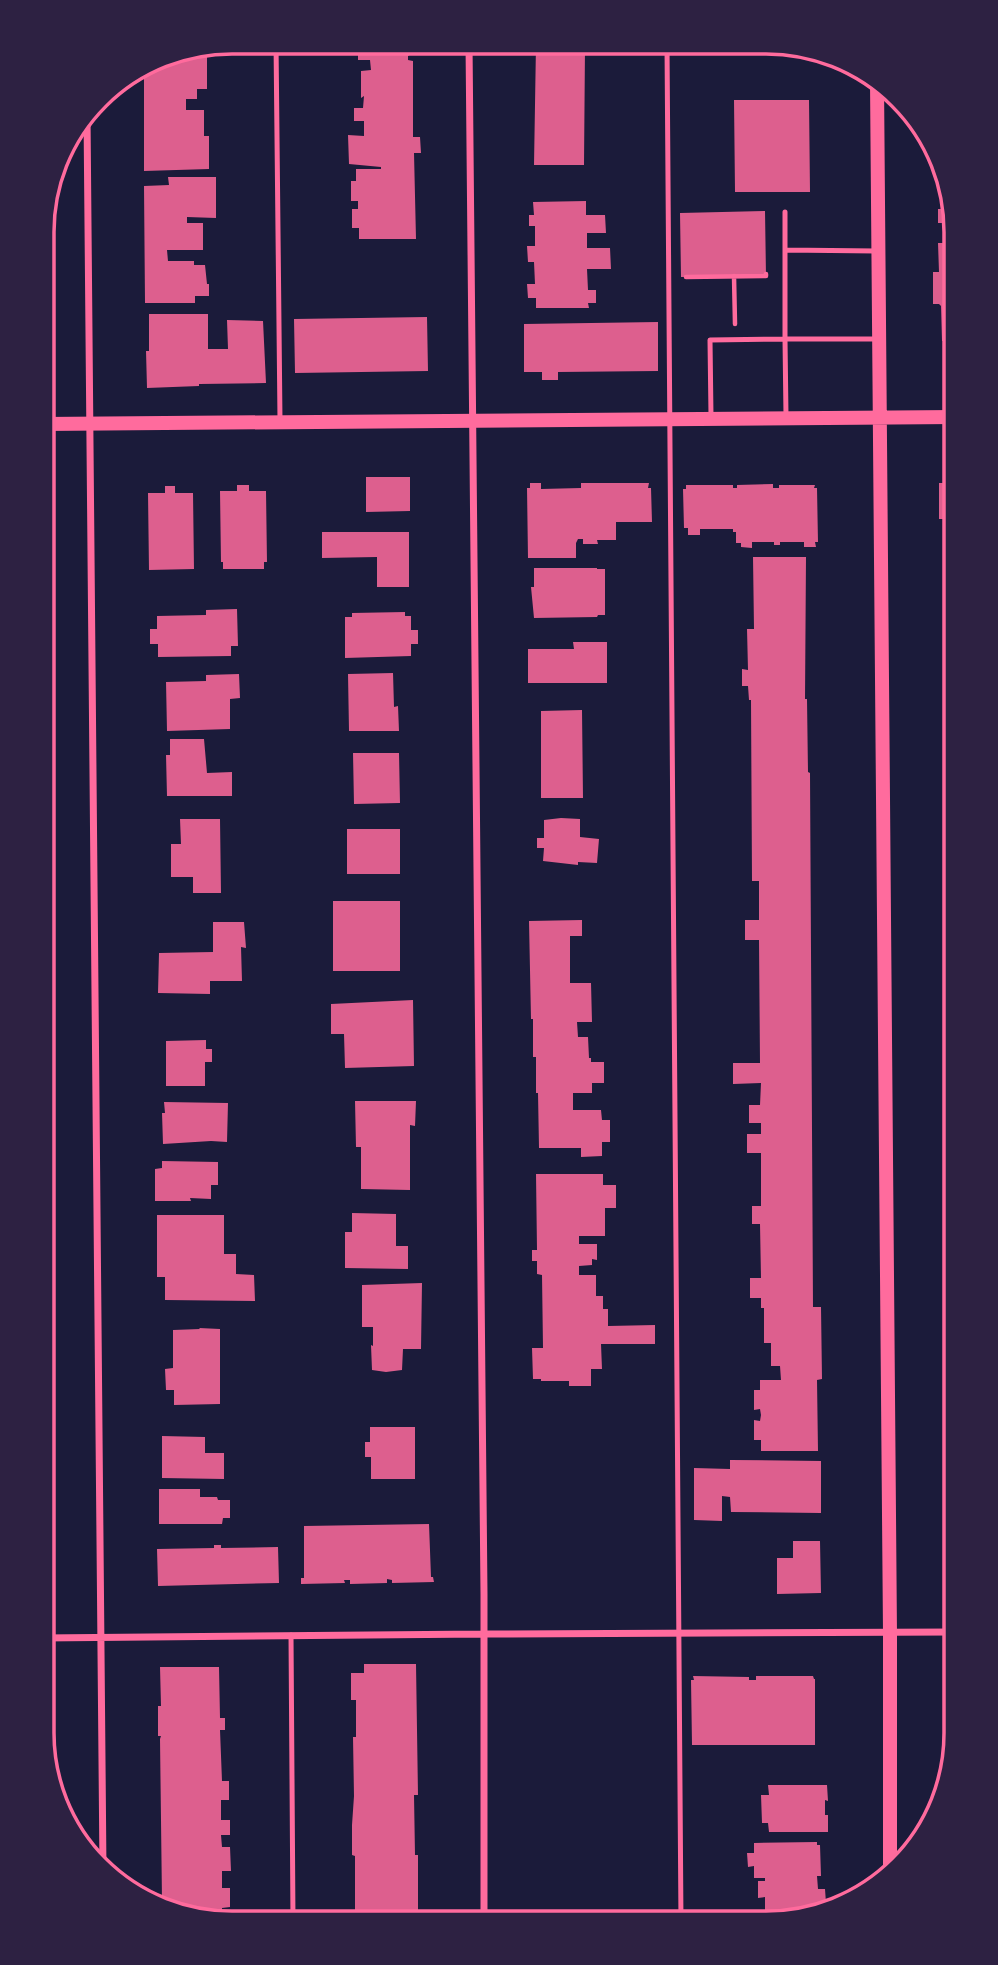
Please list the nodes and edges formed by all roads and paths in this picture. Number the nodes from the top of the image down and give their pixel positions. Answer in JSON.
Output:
{"nodes":[{"id":1,"x":276,"y":54,"type":"edge"},
{"id":2,"x":469,"y":54,"type":"edge"},
{"id":3,"x":667,"y":54,"type":"edge"},
{"id":4,"x":877,"y":93,"type":"edge"},
{"id":5,"x":87,"y":130,"type":"edge"},
{"id":6,"x":785,"y":212,"type":"dead end"},
{"id":7,"x":785,"y":250,"type":"junction"},
{"id":8,"x":878,"y":251,"type":"junction"},
{"id":9,"x":766,"y":263,"type":"dead end"},
{"id":10,"x":734,"y":276,"type":"junction"},
{"id":11,"x":681,"y":278,"type":"dead end"},
{"id":12,"x":785,"y":339,"type":"junction"},
{"id":13,"x":879,"y":339,"type":"junction"},
{"id":14,"x":736,"y":340,"type":"junction"},
{"id":15,"x":944,"y":416,"type":"edge"},
{"id":16,"x":879,"y":417,"type":"junction"},
{"id":17,"x":786,"y":418,"type":"junction"},
{"id":18,"x":670,"y":419,"type":"junction"},
{"id":19,"x":711,"y":419,"type":"junction"},
{"id":20,"x":473,"y":422,"type":"junction"},
{"id":21,"x":281,"y":423,"type":"junction"},
{"id":22,"x":55,"y":424,"type":"edge"},
{"id":23,"x":89,"y":425,"type":"junction"},
{"id":24,"x":943,"y":1632,"type":"edge"},
{"id":25,"x":677,"y":1633,"type":"junction"},
{"id":26,"x":483,"y":1634,"type":"junction"},
{"id":27,"x":890,"y":1634,"type":"junction"},
{"id":28,"x":291,"y":1636,"type":"junction"},
{"id":29,"x":101,"y":1637,"type":"junction"},
{"id":30,"x":54,"y":1638,"type":"edge"},
{"id":31,"x":103,"y":1855,"type":"edge"},
{"id":32,"x":890,"y":1861,"type":"edge"},
{"id":33,"x":293,"y":1911,"type":"edge"},
{"id":34,"x":484,"y":1911,"type":"edge"},
{"id":35,"x":681,"y":1911,"type":"edge"}],
"edges":[{"from":1,"to":21,"type":"lane"},
{"from":2,"to":20,"type":"street"},
{"from":3,"to":18,"type":"lane"},
{"from":4,"to":8,"type":"main road"},
{"from":5,"to":23,"type":"street"},
{"from":6,"to":7,"type":"lane"},
{"from":7,"to":8,"type":"lane"},
{"from":7,"to":12,"type":"lane"},
{"from":8,"to":13,"type":"main road"},
{"from":9,"to":10,"type":"path"},
{"from":10,"to":11,"type":"path"},
{"from":10,"to":14,"type":"path"},
{"from":12,"to":13,"type":"lane"},
{"from":12,"to":14,"type":"lane"},
{"from":12,"to":17,"type":"lane"},
{"from":13,"to":16,"type":"main road"},
{"from":14,"to":19,"type":"lane"},
{"from":15,"to":16,"type":"main road"},
{"from":16,"to":17,"type":"main road"},
{"from":16,"to":27,"type":"main road"},
{"from":17,"to":19,"type":"main road"},
{"from":18,"to":19,"type":"main road"},
{"from":18,"to":20,"type":"main road"},
{"from":18,"to":25,"type":"lane"},
{"from":20,"to":21,"type":"main road"},
{"from":20,"to":26,"type":"street"},
{"from":21,"to":23,"type":"main road"},
{"from":22,"to":23,"type":"main road"},
{"from":23,"to":29,"type":"street"},
{"from":24,"to":27,"type":"street"},
{"from":25,"to":26,"type":"street"},
{"from":25,"to":27,"type":"street"},
{"from":25,"to":35,"type":"lane"},
{"from":26,"to":28,"type":"street"},
{"from":26,"to":34,"type":"street"},
{"from":27,"to":32,"type":"main road"},
{"from":28,"to":29,"type":"street"},
{"from":28,"to":33,"type":"lane"},
{"from":29,"to":30,"type":"street"},
{"from":29,"to":31,"type":"street"}]}
